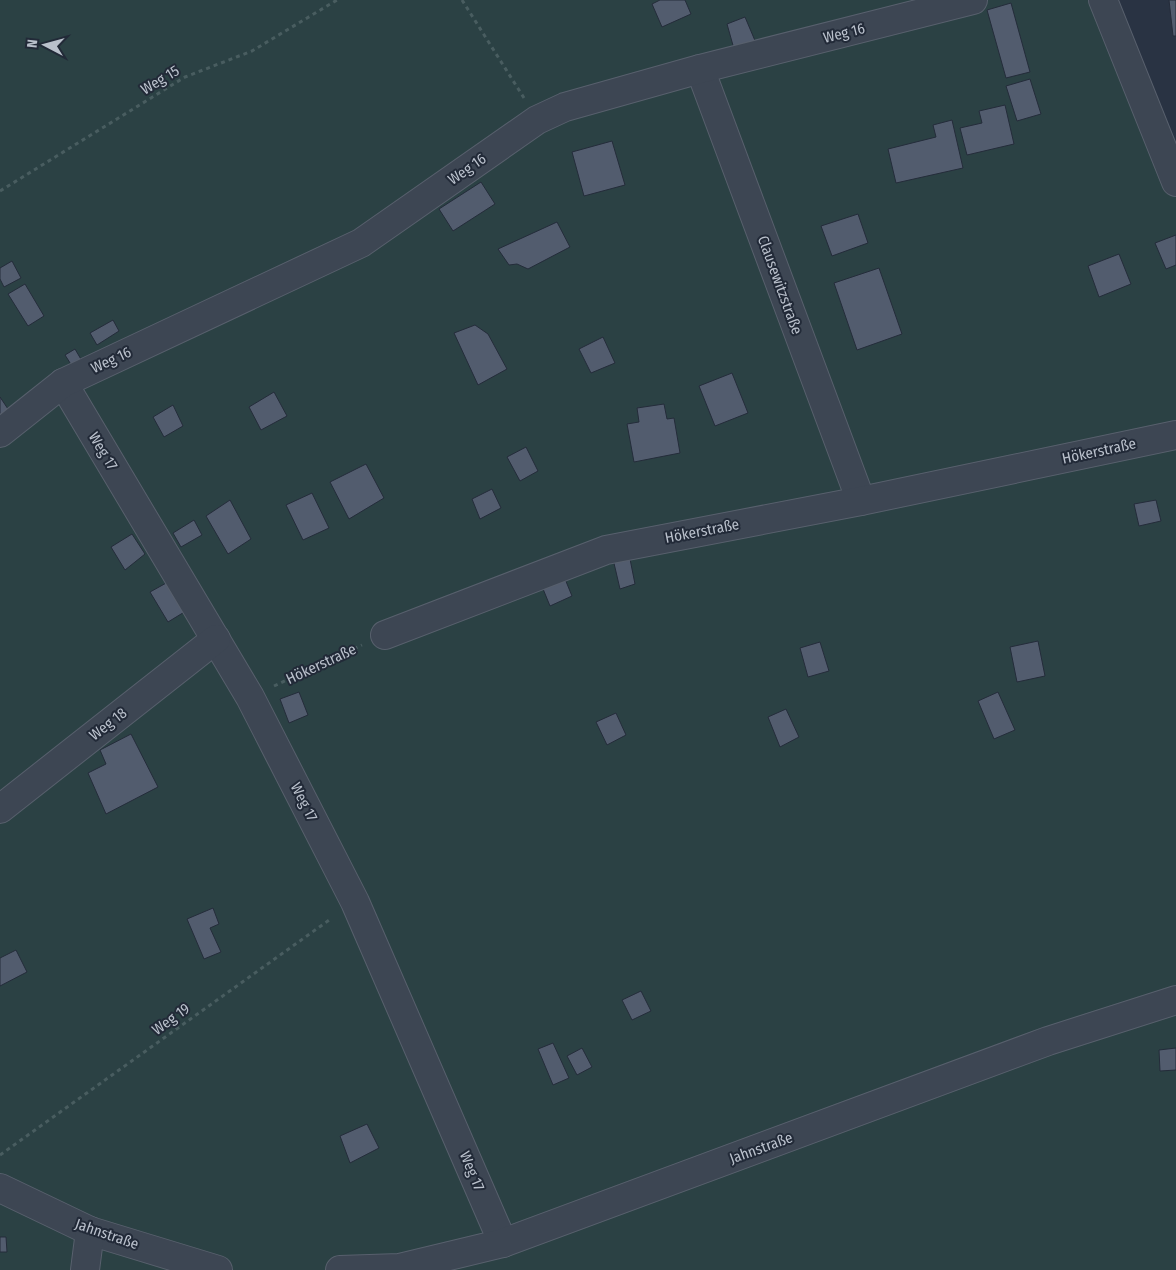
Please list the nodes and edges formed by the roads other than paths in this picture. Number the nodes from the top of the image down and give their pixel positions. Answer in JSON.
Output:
{"nodes":[{"id":1,"x":973,"y":0,"type":"edge"},
{"id":2,"x":1103,"y":0,"type":"edge"},
{"id":3,"x":700,"y":69,"type":"junction"},
{"id":4,"x":1176,"y":182,"type":"edge"},
{"id":5,"x":63,"y":383,"type":"junction"},
{"id":6,"x":0,"y":433,"type":"edge"},
{"id":7,"x":1176,"y":435,"type":"edge"},
{"id":8,"x":861,"y":501,"type":"junction"},
{"id":9,"x":385,"y":635,"type":"road end"},
{"id":10,"x":216,"y":639,"type":"junction"},
{"id":11,"x":0,"y":809,"type":"edge"},
{"id":12,"x":1176,"y":1000,"type":"edge"},
{"id":13,"x":0,"y":1188,"type":"edge"},
{"id":14,"x":90,"y":1231,"type":"junction"},
{"id":15,"x":503,"y":1243,"type":"junction"},
{"id":16,"x":398,"y":1269,"type":"edge"},
{"id":17,"x":84,"y":1270,"type":"edge"},
{"id":18,"x":218,"y":1270,"type":"edge"},
{"id":19,"x":340,"y":1270,"type":"edge"}],
"edges":[{"from":1,"to":3,"type":"street","name":"Weg 16"},
{"from":2,"to":4,"type":"street"},
{"from":3,"to":5,"type":"street","name":"Weg 16"},
{"from":3,"to":8,"type":"street","name":"Clausewitzstraße"},
{"from":5,"to":6,"type":"street","name":"Weg 16"},
{"from":5,"to":10,"type":"street","name":"Weg 17"},
{"from":7,"to":8,"type":"street","name":"Hökerstraße"},
{"from":8,"to":9,"type":"street","name":"Hökerstraße"},
{"from":10,"to":11,"type":"street","name":"Weg 18"},
{"from":10,"to":15,"type":"street","name":"Weg 17"},
{"from":12,"to":15,"type":"street","name":"Jahnstraße"},
{"from":13,"to":14,"type":"street","name":"Jahnstraße"},
{"from":14,"to":17,"type":"street"},
{"from":14,"to":18,"type":"street","name":"Jahnstraße"},
{"from":15,"to":16,"type":"street","name":"Jahnstraße"},
{"from":16,"to":19,"type":"street","name":"Jahnstraße"}]}
